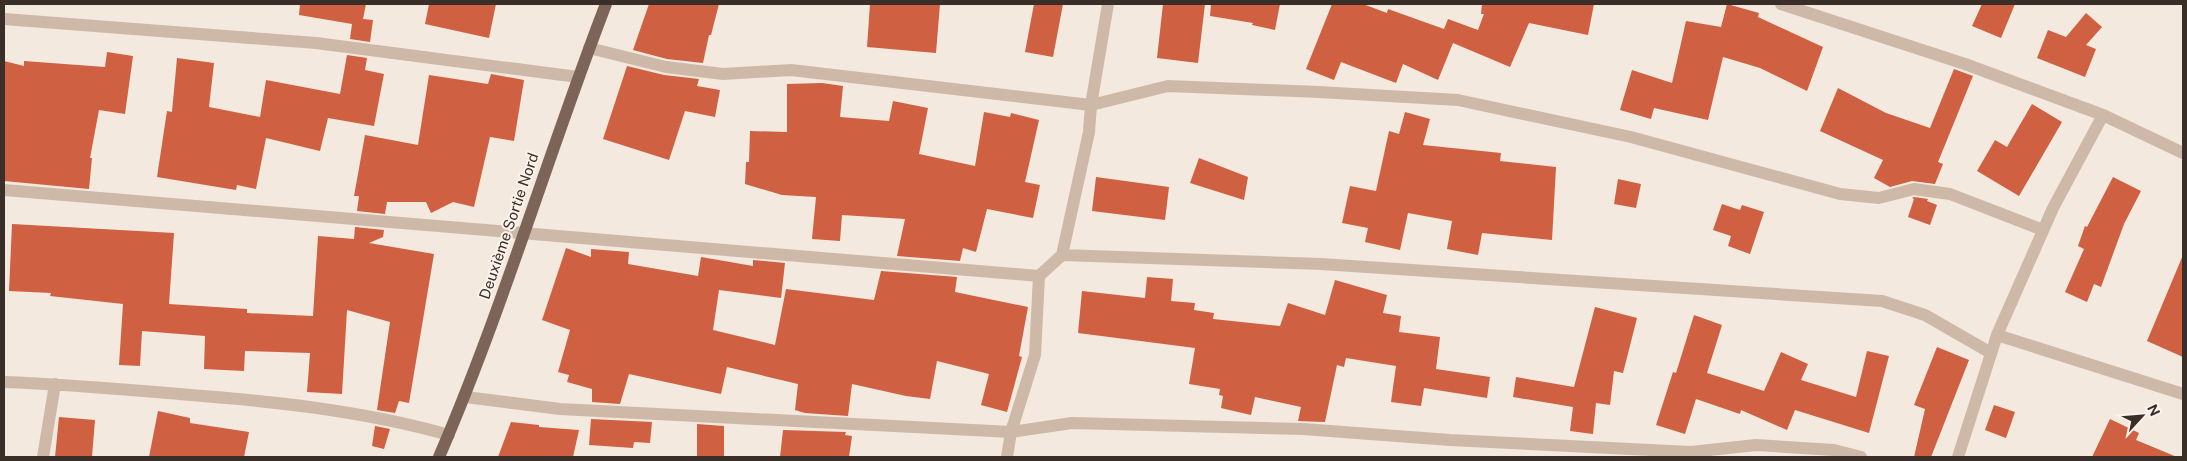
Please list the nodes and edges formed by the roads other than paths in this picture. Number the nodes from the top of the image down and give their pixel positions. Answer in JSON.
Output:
{"nodes":[{"id":1,"x":606,"y":4,"type":"edge"},
{"id":2,"x":1108,"y":4,"type":"edge"},
{"id":3,"x":1781,"y":4,"type":"edge"},
{"id":4,"x":4,"y":19,"type":"edge"},
{"id":5,"x":589,"y":48,"type":"junction"},
{"id":6,"x":578,"y":77,"type":"junction"},
{"id":7,"x":1091,"y":105,"type":"junction"},
{"id":8,"x":2103,"y":115,"type":"junction"},
{"id":9,"x":2183,"y":153,"type":"edge"},
{"id":10,"x":4,"y":190,"type":"edge"},
{"id":11,"x":2043,"y":230,"type":"junction"},
{"id":12,"x":523,"y":234,"type":"junction"},
{"id":13,"x":1062,"y":255,"type":"junction"},
{"id":14,"x":1039,"y":276,"type":"junction"},
{"id":15,"x":1996,"y":335,"type":"junction"},
{"id":16,"x":1991,"y":353,"type":"junction"},
{"id":17,"x":4,"y":382,"type":"edge"},
{"id":18,"x":55,"y":384,"type":"junction"},
{"id":19,"x":2183,"y":394,"type":"edge"},
{"id":20,"x":466,"y":397,"type":"junction"},
{"id":21,"x":1011,"y":432,"type":"junction"},
{"id":22,"x":449,"y":435,"type":"junction"},
{"id":23,"x":43,"y":457,"type":"edge"},
{"id":24,"x":439,"y":457,"type":"edge"},
{"id":25,"x":1007,"y":457,"type":"edge"},
{"id":26,"x":1861,"y":457,"type":"edge"},
{"id":27,"x":1958,"y":457,"type":"edge"}],
"edges":[{"from":1,"to":5,"type":"main road","name":"Deuxième Sortie Nord"},
{"from":2,"to":7,"type":"street"},
{"from":3,"to":8,"type":"street"},
{"from":4,"to":6,"type":"street"},
{"from":5,"to":6,"type":"main road","name":"Deuxième Sortie Nord"},
{"from":5,"to":7,"type":"street"},
{"from":6,"to":12,"type":"main road","name":"Deuxième Sortie Nord"},
{"from":7,"to":11,"type":"street"},
{"from":7,"to":13,"type":"street"},
{"from":8,"to":9,"type":"street"},
{"from":8,"to":11,"type":"street"},
{"from":10,"to":12,"type":"street"},
{"from":11,"to":15,"type":"street"},
{"from":12,"to":14,"type":"street"},
{"from":12,"to":20,"type":"main road","name":"Deuxième Sortie Nord"},
{"from":13,"to":14,"type":"street"},
{"from":13,"to":16,"type":"street"},
{"from":14,"to":21,"type":"street"},
{"from":15,"to":16,"type":"street"},
{"from":15,"to":19,"type":"street"},
{"from":16,"to":27,"type":"street"},
{"from":17,"to":18,"type":"street"},
{"from":18,"to":22,"type":"street"},
{"from":18,"to":23,"type":"street"},
{"from":20,"to":21,"type":"street"},
{"from":20,"to":22,"type":"main road","name":"Deuxième Sortie Nord"},
{"from":21,"to":25,"type":"street"},
{"from":21,"to":26,"type":"street"},
{"from":22,"to":24,"type":"main road","name":"Deuxième Sortie Nord"}]}
